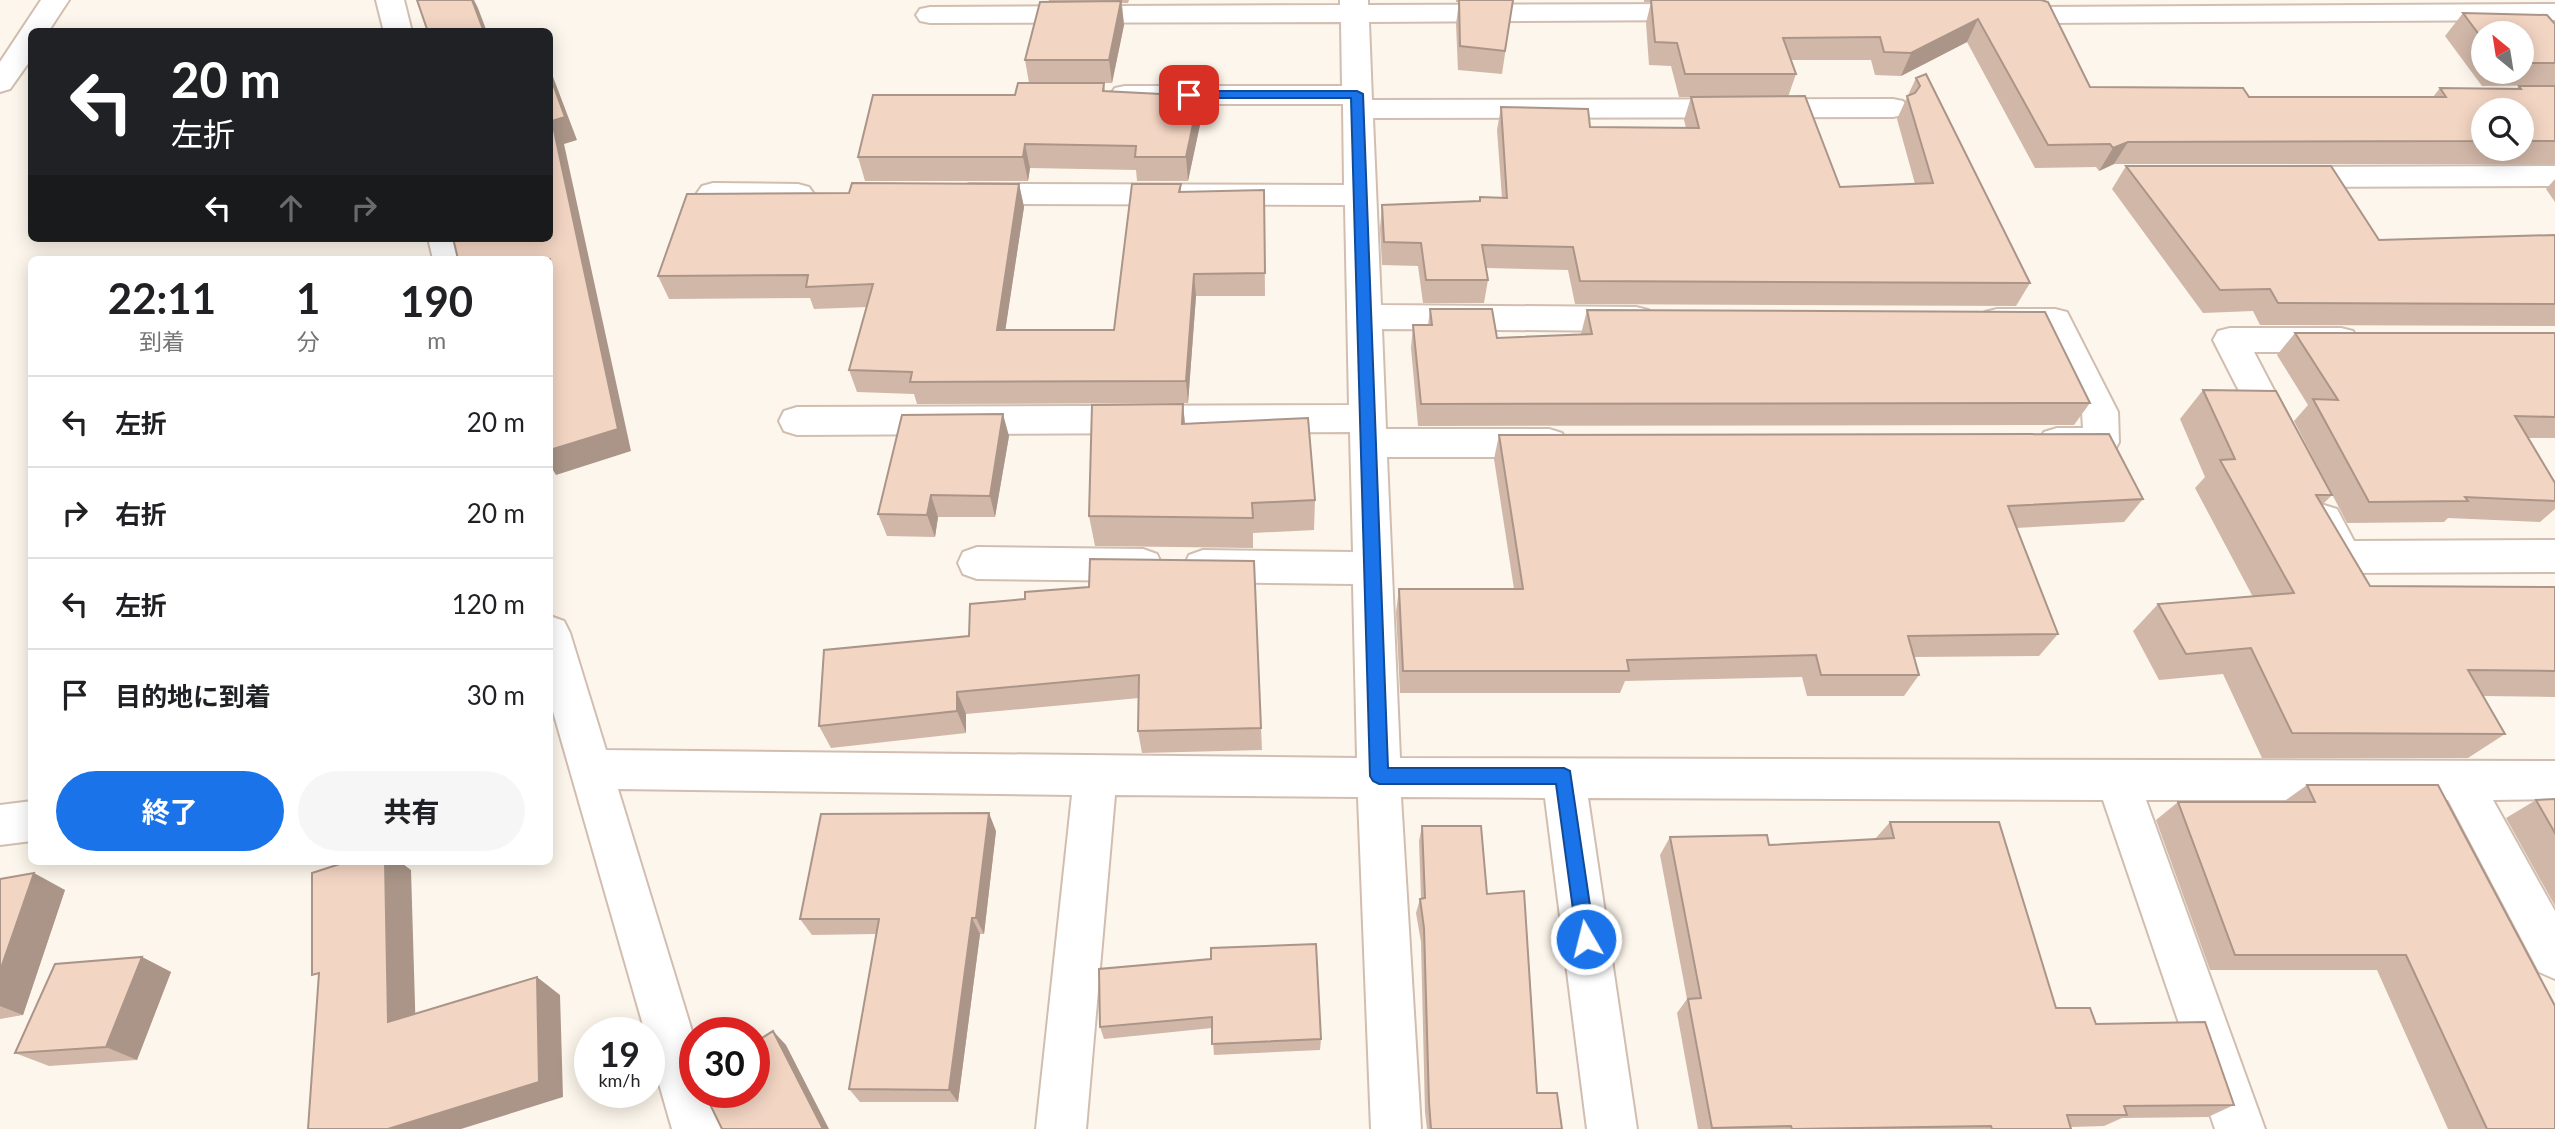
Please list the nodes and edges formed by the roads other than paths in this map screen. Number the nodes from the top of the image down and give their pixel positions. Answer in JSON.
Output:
{"nodes":[{"id":1,"x":55,"y":0,"type":"edge"},
{"id":2,"x":390,"y":0,"type":"edge"},
{"id":3,"x":2521,"y":6,"type":"edge"},
{"id":4,"x":1355,"y":7,"type":"edge"},
{"id":5,"x":1724,"y":12,"type":"edge"},
{"id":6,"x":2555,"y":12,"type":"edge"},
{"id":7,"x":930,"y":15,"type":"dead end"},
{"id":8,"x":2040,"y":15,"type":"edge"},
{"id":9,"x":37,"y":28,"type":"edge"},
{"id":10,"x":397,"y":28,"type":"edge"},
{"id":11,"x":28,"y":42,"type":"edge"},
{"id":12,"x":2549,"y":42,"type":"edge"},
{"id":13,"x":0,"y":83,"type":"edge"},
{"id":14,"x":1091,"y":95,"type":"edge"},
{"id":15,"x":1357,"y":102,"type":"junction"},
{"id":16,"x":1893,"y":108,"type":"dead end"},
{"id":17,"x":2555,"y":176,"type":"edge"},
{"id":18,"x":2252,"y":177,"type":"edge"},
{"id":19,"x":713,"y":194,"type":"edge"},
{"id":20,"x":823,"y":194,"type":"edge"},
{"id":21,"x":947,"y":194,"type":"edge"},
{"id":22,"x":1361,"y":195,"type":"junction"},
{"id":23,"x":1365,"y":317,"type":"junction"},
{"id":24,"x":1668,"y":319,"type":"edge"},
{"id":25,"x":1958,"y":321,"type":"edge"},
{"id":26,"x":2379,"y":340,"type":"edge"},
{"id":27,"x":797,"y":421,"type":"dead end"},
{"id":28,"x":1368,"y":430,"type":"junction"},
{"id":29,"x":2032,"y":442,"type":"edge"},
{"id":30,"x":1576,"y":443,"type":"edge"},
{"id":31,"x":2292,"y":460,"type":"edge"},
{"id":32,"x":2311,"y":496,"type":"edge"},
{"id":33,"x":2555,"y":556,"type":"edge"},
{"id":34,"x":977,"y":563,"type":"dead end"},
{"id":35,"x":1373,"y":568,"type":"junction"},
{"id":36,"x":553,"y":655,"type":"edge"},
{"id":37,"x":556,"y":677,"type":"edge"},
{"id":38,"x":590,"y":769,"type":"junction"},
{"id":39,"x":1095,"y":776,"type":"junction"},
{"id":40,"x":1379,"y":776,"type":"junction"},
{"id":41,"x":1564,"y":776,"type":"junction"},
{"id":42,"x":2555,"y":780,"type":"edge"},
{"id":43,"x":2118,"y":781,"type":"junction"},
{"id":44,"x":2460,"y":781,"type":"junction"},
{"id":45,"x":28,"y":822,"type":"edge"},
{"id":46,"x":0,"y":825,"type":"edge"},
{"id":47,"x":2555,"y":956,"type":"edge"},
{"id":48,"x":697,"y":1129,"type":"edge"},
{"id":49,"x":1061,"y":1129,"type":"edge"},
{"id":50,"x":1396,"y":1129,"type":"edge"},
{"id":51,"x":1612,"y":1129,"type":"edge"},
{"id":52,"x":2240,"y":1129,"type":"edge"}],
"edges":[{"from":1,"to":9,"type":"street"},
{"from":2,"to":10,"type":"street"},
{"from":3,"to":6,"type":"street"},
{"from":3,"to":8,"type":"street"},
{"from":3,"to":12,"type":"street"},
{"from":4,"to":5,"type":"street"},
{"from":4,"to":7,"type":"street"},
{"from":4,"to":15,"type":"street"},
{"from":11,"to":13,"type":"street"},
{"from":14,"to":15,"type":"street"},
{"from":15,"to":16,"type":"street"},
{"from":15,"to":22,"type":"street"},
{"from":17,"to":18,"type":"street"},
{"from":19,"to":20,"type":"street"},
{"from":21,"to":22,"type":"street"},
{"from":22,"to":23,"type":"street"},
{"from":23,"to":24,"type":"street"},
{"from":23,"to":28,"type":"street"},
{"from":25,"to":29,"type":"street"},
{"from":26,"to":31,"type":"street"},
{"from":27,"to":28,"type":"street"},
{"from":28,"to":30,"type":"street"},
{"from":28,"to":35,"type":"street"},
{"from":32,"to":33,"type":"street"},
{"from":34,"to":35,"type":"street"},
{"from":35,"to":40,"type":"street"},
{"from":36,"to":37,"type":"street"},
{"from":37,"to":38,"type":"street"},
{"from":38,"to":39,"type":"street"},
{"from":38,"to":48,"type":"street"},
{"from":39,"to":40,"type":"street"},
{"from":39,"to":49,"type":"street"},
{"from":40,"to":41,"type":"street"},
{"from":40,"to":50,"type":"street"},
{"from":41,"to":43,"type":"street"},
{"from":41,"to":51,"type":"street"},
{"from":42,"to":44,"type":"street"},
{"from":43,"to":44,"type":"street"},
{"from":43,"to":52,"type":"street"},
{"from":44,"to":47,"type":"street"},
{"from":45,"to":46,"type":"street"}]}
